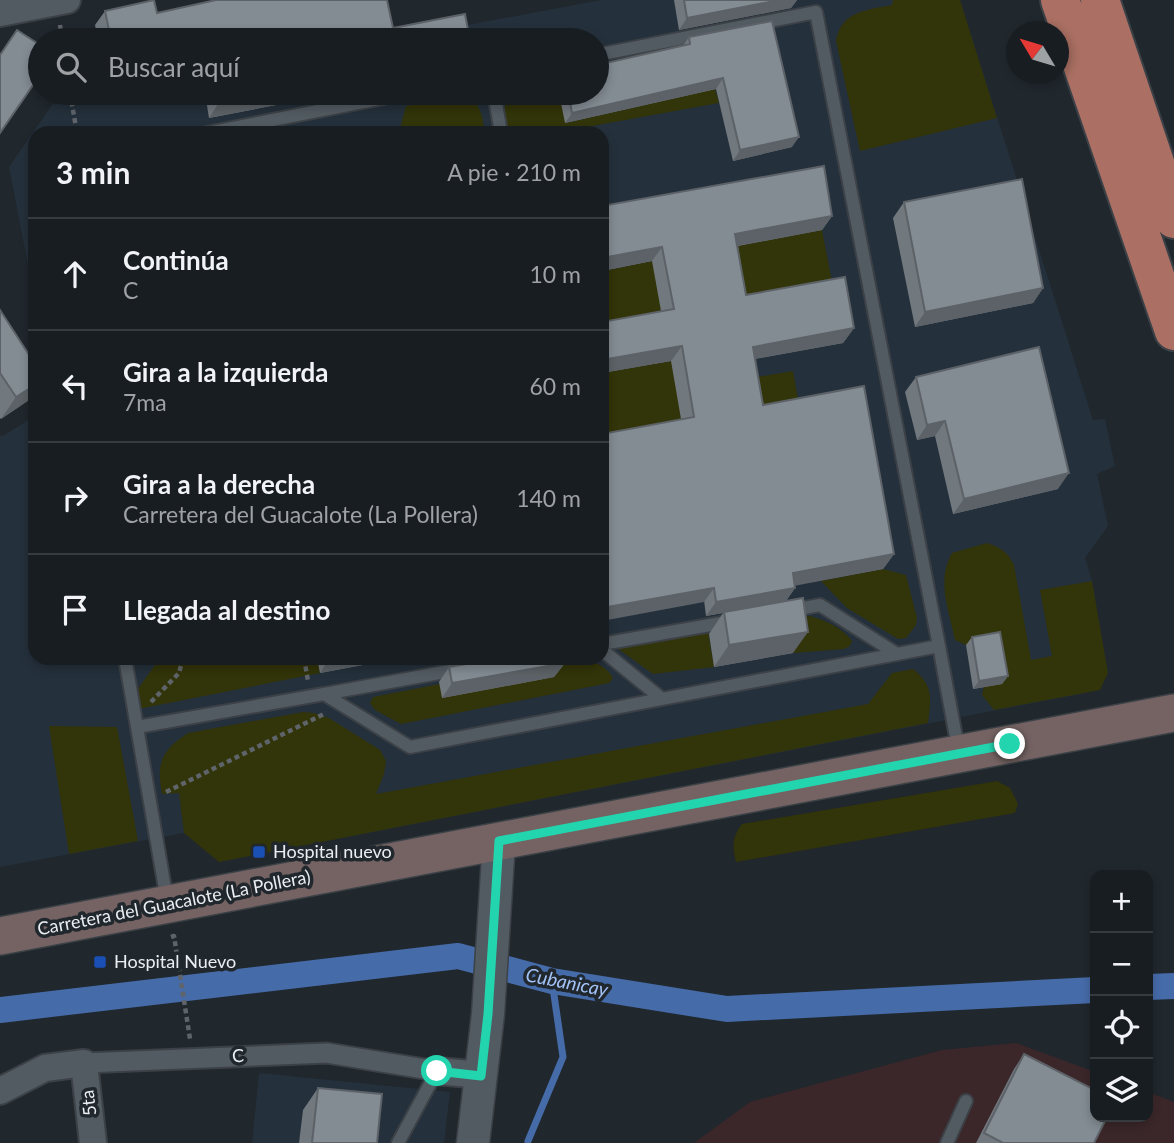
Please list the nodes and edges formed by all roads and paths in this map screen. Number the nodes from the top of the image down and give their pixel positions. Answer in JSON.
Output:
{"nodes":[{"id":1,"x":67,"y":0,"type":"edge"},
{"id":2,"x":1060,"y":0,"type":"edge"},
{"id":3,"x":1100,"y":0,"type":"edge"},
{"id":4,"x":0,"y":13,"type":"edge"},
{"id":5,"x":609,"y":53,"type":"edge"},
{"id":6,"x":72,"y":105,"type":"edge"},
{"id":7,"x":348,"y":105,"type":"edge"},
{"id":8,"x":496,"y":105,"type":"edge"},
{"id":9,"x":75,"y":126,"type":"edge"},
{"id":10,"x":242,"y":126,"type":"edge"},
{"id":11,"x":500,"y":126,"type":"edge"},
{"id":12,"x":1174,"y":219,"type":"edge"},
{"id":13,"x":1174,"y":331,"type":"edge"},
{"id":14,"x":779,"y":612,"type":"edge"},
{"id":15,"x":752,"y":617,"type":"edge"},
{"id":16,"x":609,"y":643,"type":"edge"},
{"id":17,"x":939,"y":646,"type":"junction"},
{"id":18,"x":897,"y":654,"type":"junction"},
{"id":19,"x":609,"y":656,"type":"edge"},
{"id":20,"x":126,"y":665,"type":"edge"},
{"id":21,"x":181,"y":665,"type":"edge"},
{"id":22,"x":470,"y":667,"type":"edge"},
{"id":23,"x":324,"y":694,"type":"junction"},
{"id":24,"x":662,"y":699,"type":"junction"},
{"id":25,"x":342,"y":705,"type":"junction"},
{"id":26,"x":1174,"y":713,"type":"edge"},
{"id":27,"x":137,"y":727,"type":"junction"},
{"id":28,"x":959,"y":754,"type":"junction"},
{"id":29,"x":162,"y":794,"type":"dead end"},
{"id":30,"x":499,"y":841,"type":"junction"},
{"id":31,"x":168,"y":904,"type":"junction"},
{"id":32,"x":0,"y":936,"type":"edge"},
{"id":33,"x":160,"y":939,"type":"dead end"},
{"id":34,"x":193,"y":1057,"type":"junction"},
{"id":35,"x":84,"y":1063,"type":"junction"},
{"id":36,"x":437,"y":1071,"type":"junction"},
{"id":37,"x":481,"y":1076,"type":"junction"},
{"id":38,"x":0,"y":1091,"type":"edge"},
{"id":39,"x":966,"y":1101,"type":"dead end"},
{"id":40,"x":93,"y":1143,"type":"edge"},
{"id":41,"x":398,"y":1143,"type":"edge"},
{"id":42,"x":473,"y":1143,"type":"edge"},
{"id":43,"x":947,"y":1143,"type":"edge"}],
"edges":[{"from":1,"to":4,"type":"street"},
{"from":2,"to":13,"type":"highway"},
{"from":3,"to":12,"type":"highway"},
{"from":5,"to":17,"type":"lane"},
{"from":6,"to":9,"type":"path"},
{"from":7,"to":10,"type":"lane"},
{"from":8,"to":11,"type":"lane"},
{"from":14,"to":18,"type":"lane"},
{"from":15,"to":16,"type":"lane"},
{"from":17,"to":18,"type":"lane"},
{"from":17,"to":28,"type":"lane"},
{"from":18,"to":24,"type":"lane"},
{"from":19,"to":24,"type":"lane"},
{"from":20,"to":27,"type":"lane"},
{"from":21,"to":27,"type":"path"},
{"from":22,"to":23,"type":"lane"},
{"from":23,"to":25,"type":"lane"},
{"from":23,"to":27,"type":"lane"},
{"from":24,"to":25,"type":"lane"},
{"from":25,"to":29,"type":"path"},
{"from":26,"to":28,"type":"main road","name":"Carretera del Guacalote (La Pollera)"},
{"from":27,"to":31,"type":"lane"},
{"from":28,"to":30,"type":"main road","name":"Carretera del Guacalote (La Pollera)"},
{"from":30,"to":31,"type":"main road","name":"Carretera del Guacalote (La Pollera)"},
{"from":30,"to":37,"type":"street"},
{"from":31,"to":32,"type":"main road","name":"Carretera del Guacalote (La Pollera)"},
{"from":33,"to":34,"type":"path"},
{"from":34,"to":35,"type":"street","name":"C"},
{"from":34,"to":36,"type":"street","name":"C"},
{"from":35,"to":38,"type":"street","name":"C"},
{"from":35,"to":40,"type":"street","name":"5ta"},
{"from":36,"to":37,"type":"street","name":"C"},
{"from":36,"to":41,"type":"lane"},
{"from":37,"to":42,"type":"street"},
{"from":39,"to":43,"type":"lane"}]}
